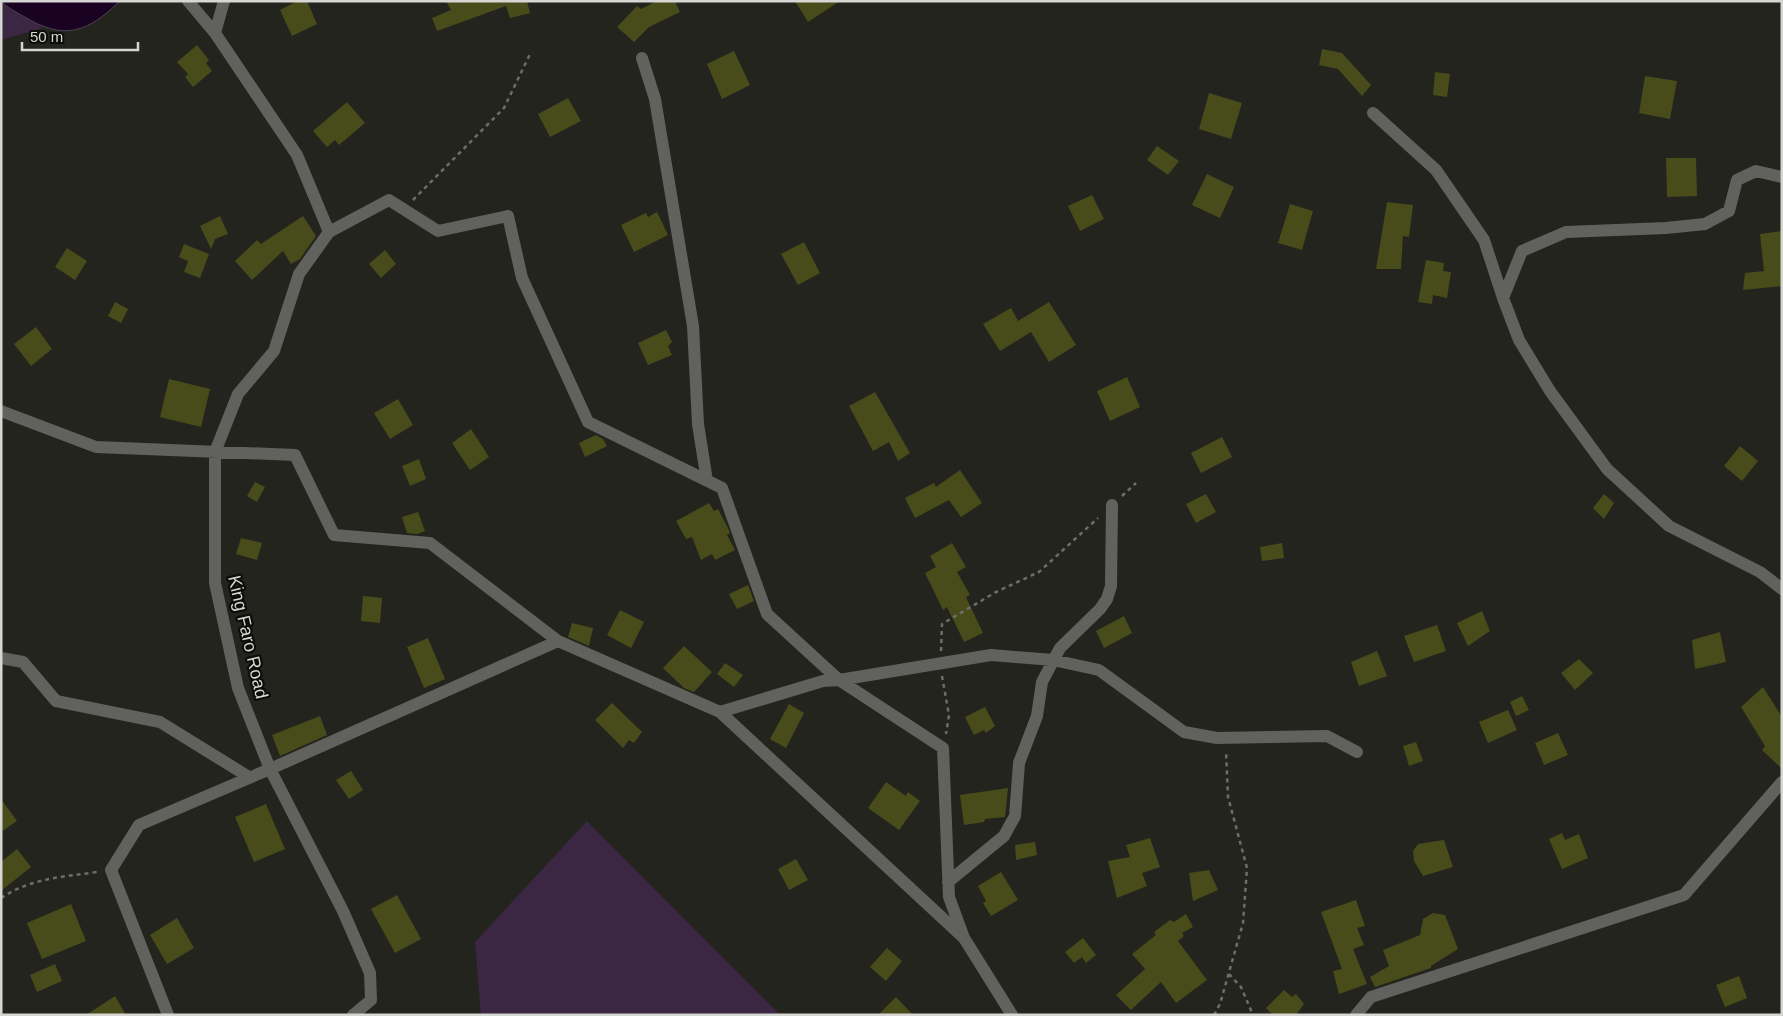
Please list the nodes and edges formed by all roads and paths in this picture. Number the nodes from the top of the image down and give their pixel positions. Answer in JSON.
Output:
{"nodes":[{"id":1,"x":188,"y":1,"type":"edge"},
{"id":2,"x":224,"y":1,"type":"edge"},
{"id":3,"x":215,"y":33,"type":"junction"},
{"id":4,"x":531,"y":52,"type":"dead end"},
{"id":5,"x":642,"y":58,"type":"dead end"},
{"id":6,"x":1373,"y":113,"type":"dead end"},
{"id":7,"x":1782,"y":177,"type":"edge"},
{"id":8,"x":403,"y":210,"type":"junction"},
{"id":9,"x":329,"y":232,"type":"junction"},
{"id":10,"x":1503,"y":298,"type":"junction"},
{"id":11,"x":1,"y":411,"type":"edge"},
{"id":12,"x":215,"y":452,"type":"junction"},
{"id":13,"x":707,"y":481,"type":"junction"},
{"id":14,"x":1136,"y":483,"type":"dead end"},
{"id":15,"x":1112,"y":505,"type":"junction"},
{"id":16,"x":1782,"y":589,"type":"edge"},
{"id":17,"x":558,"y":641,"type":"junction"},
{"id":18,"x":1,"y":658,"type":"edge"},
{"id":19,"x":1053,"y":660,"type":"junction"},
{"id":20,"x":940,"y":664,"type":"junction"},
{"id":21,"x":839,"y":680,"type":"junction"},
{"id":22,"x":720,"y":712,"type":"junction"},
{"id":23,"x":1227,"y":738,"type":"junction"},
{"id":24,"x":943,"y":748,"type":"junction"},
{"id":25,"x":1357,"y":752,"type":"dead end"},
{"id":26,"x":270,"y":769,"type":"junction"},
{"id":27,"x":249,"y":777,"type":"junction"},
{"id":28,"x":1782,"y":782,"type":"edge"},
{"id":29,"x":111,"y":870,"type":"junction"},
{"id":30,"x":948,"y":882,"type":"junction"},
{"id":31,"x":1,"y":898,"type":"edge"},
{"id":32,"x":964,"y":938,"type":"junction"},
{"id":33,"x":1229,"y":974,"type":"junction"},
{"id":34,"x":168,"y":1015,"type":"edge"},
{"id":35,"x":353,"y":1015,"type":"edge"},
{"id":36,"x":1012,"y":1015,"type":"edge"},
{"id":37,"x":1214,"y":1015,"type":"edge"},
{"id":38,"x":1253,"y":1015,"type":"edge"},
{"id":39,"x":1356,"y":1015,"type":"edge"}],
"edges":[{"from":1,"to":3,"type":"street"},
{"from":2,"to":3,"type":"street"},
{"from":3,"to":9,"type":"street"},
{"from":4,"to":8,"type":"path"},
{"from":5,"to":13,"type":"street"},
{"from":6,"to":10,"type":"street"},
{"from":7,"to":10,"type":"street"},
{"from":8,"to":9,"type":"street"},
{"from":8,"to":13,"type":"street"},
{"from":9,"to":12,"type":"street","name":"King Faro Road"},
{"from":10,"to":16,"type":"street"},
{"from":11,"to":12,"type":"street"},
{"from":12,"to":17,"type":"street"},
{"from":12,"to":26,"type":"street","name":"King Faro Road"},
{"from":13,"to":21,"type":"street"},
{"from":14,"to":15,"type":"path"},
{"from":15,"to":19,"type":"street"},
{"from":15,"to":20,"type":"path"},
{"from":17,"to":22,"type":"street"},
{"from":17,"to":26,"type":"street"},
{"from":18,"to":27,"type":"street"},
{"from":19,"to":20,"type":"street"},
{"from":19,"to":23,"type":"street"},
{"from":19,"to":30,"type":"street"},
{"from":20,"to":21,"type":"street"},
{"from":20,"to":24,"type":"path"},
{"from":21,"to":22,"type":"street"},
{"from":21,"to":24,"type":"street"},
{"from":22,"to":32,"type":"street"},
{"from":23,"to":25,"type":"street"},
{"from":23,"to":33,"type":"path"},
{"from":24,"to":30,"type":"street"},
{"from":26,"to":27,"type":"street"},
{"from":26,"to":35,"type":"street","name":"King Faro Road"},
{"from":27,"to":29,"type":"street"},
{"from":28,"to":39,"type":"street"},
{"from":29,"to":31,"type":"path"},
{"from":29,"to":34,"type":"street"},
{"from":30,"to":32,"type":"street"},
{"from":32,"to":36,"type":"street"},
{"from":33,"to":37,"type":"path"},
{"from":33,"to":38,"type":"path"}]}
